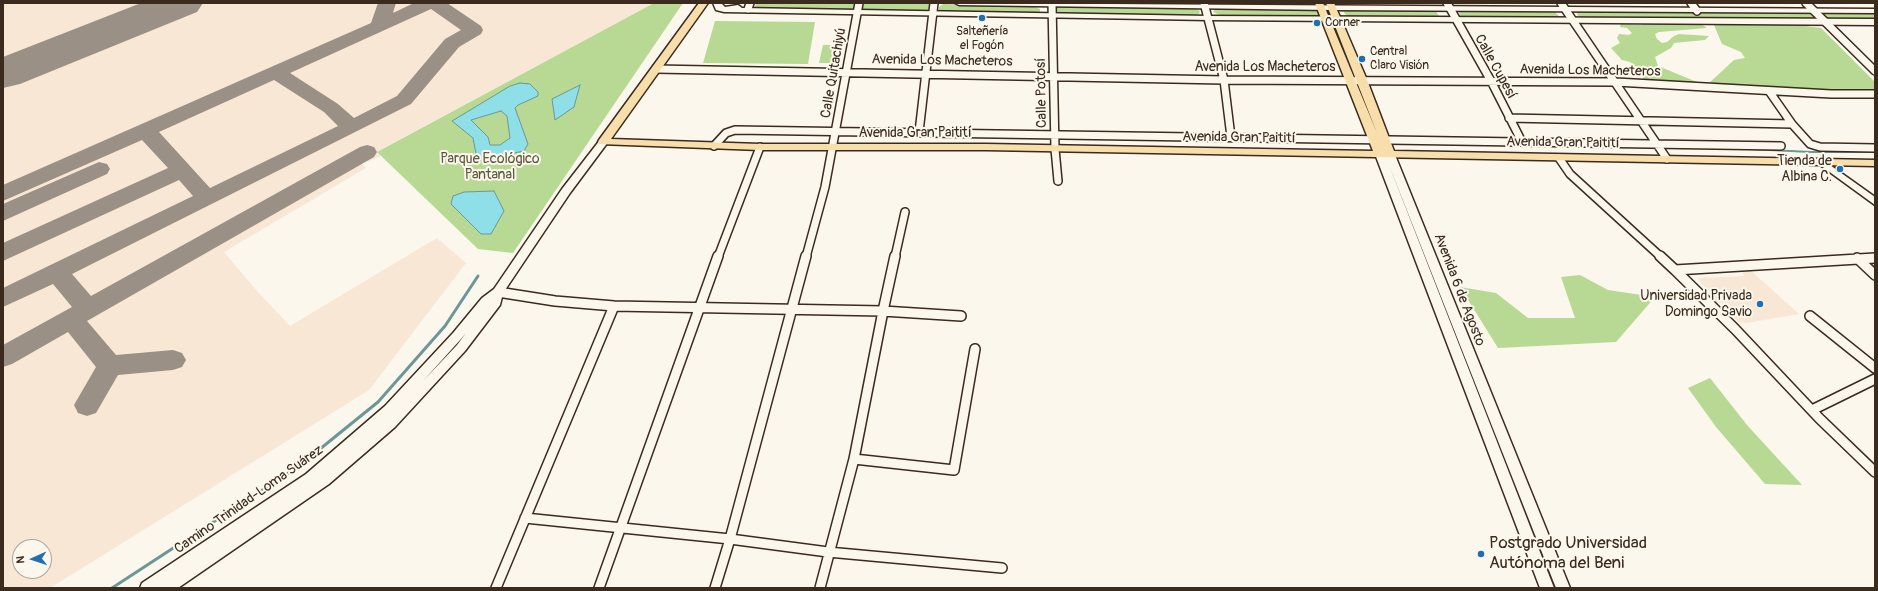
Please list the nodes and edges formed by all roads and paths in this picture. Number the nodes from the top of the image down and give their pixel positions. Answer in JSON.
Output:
{"nodes":[{"id":1,"x":704,"y":3,"type":"edge"},
{"id":2,"x":715,"y":3,"type":"edge"},
{"id":3,"x":741,"y":3,"type":"edge"},
{"id":4,"x":859,"y":3,"type":"edge"},
{"id":5,"x":934,"y":3,"type":"edge"},
{"id":6,"x":959,"y":3,"type":"edge"},
{"id":7,"x":1690,"y":3,"type":"edge"},
{"id":8,"x":1806,"y":3,"type":"edge"},
{"id":9,"x":1052,"y":4,"type":"edge"},
{"id":10,"x":1204,"y":4,"type":"edge"},
{"id":11,"x":1320,"y":5,"type":"edge"},
{"id":12,"x":1331,"y":5,"type":"edge"},
{"id":13,"x":749,"y":6,"type":"edge"},
{"id":14,"x":1448,"y":6,"type":"edge"},
{"id":15,"x":1564,"y":6,"type":"edge"},
{"id":16,"x":732,"y":10,"type":"junction"},
{"id":17,"x":1699,"y":11,"type":"junction"},
{"id":18,"x":1814,"y":11,"type":"junction"},
{"id":19,"x":1875,"y":11,"type":"edge"},
{"id":20,"x":857,"y":12,"type":"junction"},
{"id":21,"x":932,"y":14,"type":"junction"},
{"id":22,"x":1053,"y":16,"type":"junction"},
{"id":23,"x":1209,"y":18,"type":"junction"},
{"id":24,"x":1325,"y":18,"type":"junction"},
{"id":25,"x":1336,"y":18,"type":"junction"},
{"id":26,"x":1456,"y":20,"type":"junction"},
{"id":27,"x":1573,"y":20,"type":"junction"},
{"id":28,"x":1824,"y":21,"type":"junction"},
{"id":29,"x":1875,"y":22,"type":"edge"},
{"id":30,"x":656,"y":69,"type":"junction"},
{"id":31,"x":1875,"y":71,"type":"edge"},
{"id":32,"x":847,"y":72,"type":"junction"},
{"id":33,"x":927,"y":73,"type":"junction"},
{"id":34,"x":1054,"y":75,"type":"junction"},
{"id":35,"x":1350,"y":79,"type":"junction"},
{"id":36,"x":1224,"y":80,"type":"junction"},
{"id":37,"x":1362,"y":80,"type":"junction"},
{"id":38,"x":1491,"y":81,"type":"junction"},
{"id":39,"x":1616,"y":82,"type":"junction"},
{"id":40,"x":1769,"y":91,"type":"junction"},
{"id":41,"x":1875,"y":94,"type":"edge"},
{"id":42,"x":1510,"y":118,"type":"junction"},
{"id":43,"x":1642,"y":120,"type":"junction"},
{"id":44,"x":1792,"y":124,"type":"junction"},
{"id":45,"x":835,"y":132,"type":"junction"},
{"id":46,"x":919,"y":132,"type":"junction"},
{"id":47,"x":1055,"y":134,"type":"junction"},
{"id":48,"x":1231,"y":137,"type":"junction"},
{"id":49,"x":1374,"y":140,"type":"junction"},
{"id":50,"x":1385,"y":141,"type":"junction"},
{"id":51,"x":603,"y":142,"type":"junction"},
{"id":52,"x":1522,"y":142,"type":"junction"},
{"id":53,"x":1658,"y":145,"type":"junction"},
{"id":54,"x":714,"y":146,"type":"junction"},
{"id":55,"x":1781,"y":146,"type":"dead end"},
{"id":56,"x":760,"y":147,"type":"junction"},
{"id":57,"x":833,"y":147,"type":"junction"},
{"id":58,"x":1875,"y":148,"type":"edge"},
{"id":59,"x":1056,"y":149,"type":"junction"},
{"id":60,"x":1385,"y":154,"type":"junction"},
{"id":61,"x":1559,"y":158,"type":"junction"},
{"id":62,"x":1667,"y":159,"type":"junction"},
{"id":63,"x":1823,"y":163,"type":"junction"},
{"id":64,"x":1875,"y":163,"type":"edge"},
{"id":65,"x":1058,"y":182,"type":"dead end"},
{"id":66,"x":1875,"y":202,"type":"edge"},
{"id":67,"x":905,"y":212,"type":"dead end"},
{"id":68,"x":1410,"y":222,"type":"junction"},
{"id":69,"x":1857,"y":258,"type":"junction"},
{"id":70,"x":1875,"y":258,"type":"edge"},
{"id":71,"x":1674,"y":270,"type":"junction"},
{"id":72,"x":1875,"y":275,"type":"edge"},
{"id":73,"x":498,"y":292,"type":"junction"},
{"id":74,"x":614,"y":306,"type":"junction"},
{"id":75,"x":699,"y":307,"type":"junction"},
{"id":76,"x":792,"y":309,"type":"junction"},
{"id":77,"x":883,"y":311,"type":"junction"},
{"id":78,"x":961,"y":316,"type":"dead end"},
{"id":79,"x":1810,"y":316,"type":"dead end"},
{"id":80,"x":975,"y":349,"type":"dead end"},
{"id":81,"x":1875,"y":368,"type":"edge"},
{"id":82,"x":1875,"y":379,"type":"edge"},
{"id":83,"x":1812,"y":410,"type":"junction"},
{"id":84,"x":1485,"y":427,"type":"junction"},
{"id":85,"x":1498,"y":428,"type":"junction"},
{"id":86,"x":854,"y":458,"type":"junction"},
{"id":87,"x":1875,"y":472,"type":"edge"},
{"id":88,"x":1517,"y":511,"type":"junction"},
{"id":89,"x":1531,"y":511,"type":"junction"},
{"id":90,"x":525,"y":518,"type":"junction"},
{"id":91,"x":620,"y":530,"type":"junction"},
{"id":92,"x":730,"y":540,"type":"junction"},
{"id":93,"x":828,"y":552,"type":"junction"},
{"id":94,"x":1002,"y":568,"type":"dead end"},
{"id":95,"x":147,"y":588,"type":"edge"},
{"id":96,"x":166,"y":588,"type":"edge"},
{"id":97,"x":496,"y":588,"type":"edge"},
{"id":98,"x":599,"y":588,"type":"edge"},
{"id":99,"x":715,"y":588,"type":"edge"},
{"id":100,"x":820,"y":588,"type":"edge"},
{"id":101,"x":1547,"y":588,"type":"edge"},
{"id":102,"x":1563,"y":588,"type":"edge"}],
"edges":[{"from":1,"to":30,"type":"main road"},
{"from":2,"to":16,"type":"main road"},
{"from":3,"to":16,"type":"main road"},
{"from":4,"to":20,"type":"street","name":"Calle Quitachiyú"},
{"from":5,"to":21,"type":"street"},
{"from":6,"to":9,"type":"main road"},
{"from":7,"to":17,"type":"street"},
{"from":8,"to":18,"type":"street"},
{"from":9,"to":10,"type":"main road"},
{"from":9,"to":22,"type":"street","name":"Calle Potosí"},
{"from":10,"to":11,"type":"main road"},
{"from":10,"to":23,"type":"street"},
{"from":11,"to":12,"type":"main road"},
{"from":11,"to":24,"type":"main road","name":"Avenida 6 de Agosto"},
{"from":12,"to":14,"type":"main road"},
{"from":12,"to":25,"type":"main road","name":"Avenida 6 de Agosto"},
{"from":13,"to":16,"type":"main road"},
{"from":13,"to":20,"type":"main road"},
{"from":14,"to":15,"type":"main road"},
{"from":14,"to":26,"type":"street","name":"Calle Cupesí"},
{"from":15,"to":17,"type":"main road"},
{"from":15,"to":27,"type":"street"},
{"from":17,"to":18,"type":"main road"},
{"from":18,"to":19,"type":"main road"},
{"from":18,"to":28,"type":"street"},
{"from":20,"to":21,"type":"main road"},
{"from":20,"to":32,"type":"street","name":"Calle Quitachiyú"},
{"from":21,"to":22,"type":"main road"},
{"from":21,"to":33,"type":"street"},
{"from":22,"to":23,"type":"main road"},
{"from":22,"to":34,"type":"street","name":"Calle Potosí"},
{"from":23,"to":24,"type":"main road"},
{"from":23,"to":36,"type":"street"},
{"from":24,"to":25,"type":"main road"},
{"from":24,"to":35,"type":"main road","name":"Avenida 6 de Agosto"},
{"from":25,"to":26,"type":"main road"},
{"from":25,"to":37,"type":"main road","name":"Avenida 6 de Agosto"},
{"from":26,"to":27,"type":"main road"},
{"from":26,"to":38,"type":"street","name":"Calle Cupesí"},
{"from":27,"to":28,"type":"main road"},
{"from":27,"to":39,"type":"street"},
{"from":28,"to":29,"type":"main road"},
{"from":28,"to":31,"type":"street"},
{"from":30,"to":32,"type":"street","name":"Avenida Los Macheteros"},
{"from":30,"to":51,"type":"main road"},
{"from":32,"to":33,"type":"street","name":"Avenida Los Macheteros"},
{"from":32,"to":45,"type":"street","name":"Calle Quitachiyú"},
{"from":33,"to":34,"type":"street","name":"Avenida Los Macheteros"},
{"from":33,"to":46,"type":"street"},
{"from":34,"to":36,"type":"street","name":"Avenida Los Macheteros"},
{"from":34,"to":47,"type":"street","name":"Calle Potosí"},
{"from":35,"to":36,"type":"street","name":"Avenida Los Macheteros"},
{"from":35,"to":37,"type":"street","name":"Avenida Los Macheteros"},
{"from":35,"to":49,"type":"main road","name":"Avenida 6 de Agosto"},
{"from":36,"to":48,"type":"street"},
{"from":37,"to":38,"type":"street","name":"Avenida Los Macheteros"},
{"from":37,"to":50,"type":"main road","name":"Avenida 6 de Agosto"},
{"from":38,"to":39,"type":"street","name":"Avenida Los Macheteros"},
{"from":38,"to":42,"type":"street","name":"Calle Cupesí"},
{"from":39,"to":40,"type":"street","name":"Avenida Los Macheteros"},
{"from":39,"to":43,"type":"street"},
{"from":40,"to":41,"type":"street","name":"Avenida Los Macheteros"},
{"from":40,"to":44,"type":"street"},
{"from":42,"to":43,"type":"street"},
{"from":42,"to":52,"type":"street","name":"Calle Cupesí"},
{"from":43,"to":44,"type":"street"},
{"from":43,"to":53,"type":"street"},
{"from":44,"to":58,"type":"street"},
{"from":45,"to":46,"type":"street"},
{"from":45,"to":54,"type":"street"},
{"from":45,"to":57,"type":"street","name":"Calle Quitachiyú"},
{"from":46,"to":47,"type":"street"},
{"from":47,"to":48,"type":"street"},
{"from":47,"to":59,"type":"street","name":"Calle Potosí"},
{"from":48,"to":49,"type":"street"},
{"from":49,"to":50,"type":"street"},
{"from":49,"to":60,"type":"main road","name":"Avenida 6 de Agosto"},
{"from":50,"to":52,"type":"street"},
{"from":50,"to":60,"type":"main road","name":"Avenida 6 de Agosto"},
{"from":51,"to":54,"type":"main road","name":"Avenida Gran Paitití"},
{"from":51,"to":73,"type":"main road","name":"Camino Trinidad-Loma Suárez"},
{"from":52,"to":53,"type":"street"},
{"from":53,"to":55,"type":"street"},
{"from":53,"to":62,"type":"street"},
{"from":54,"to":56,"type":"main road","name":"Avenida Gran Paitití"},
{"from":56,"to":57,"type":"main road","name":"Avenida Gran Paitití"},
{"from":56,"to":75,"type":"street"},
{"from":57,"to":59,"type":"main road","name":"Avenida Gran Paitití"},
{"from":57,"to":76,"type":"street","name":"Calle Quitachiyú"},
{"from":59,"to":60,"type":"main road","name":"Avenida Gran Paitití"},
{"from":59,"to":65,"type":"street","name":"Calle Potosí"},
{"from":60,"to":61,"type":"main road","name":"Avenida Gran Paitití"},
{"from":60,"to":68,"type":"main road","name":"Avenida 6 de Agosto"},
{"from":61,"to":62,"type":"main road","name":"Avenida Gran Paitití"},
{"from":61,"to":71,"type":"street"},
{"from":62,"to":63,"type":"main road","name":"Avenida Gran Paitití"},
{"from":63,"to":64,"type":"main road","name":"Avenida Gran Paitití"},
{"from":63,"to":66,"type":"main road"},
{"from":67,"to":77,"type":"street"},
{"from":68,"to":84,"type":"main road","name":"Avenida 6 de Agosto"},
{"from":68,"to":85,"type":"main road","name":"Avenida 6 de Agosto"},
{"from":69,"to":70,"type":"street"},
{"from":69,"to":71,"type":"street"},
{"from":69,"to":72,"type":"street"},
{"from":71,"to":83,"type":"street"},
{"from":73,"to":74,"type":"street"},
{"from":73,"to":95,"type":"main road","name":"Camino Trinidad-Loma Suárez"},
{"from":73,"to":96,"type":"main road","name":"Camino Trinidad-Loma Suárez"},
{"from":74,"to":75,"type":"street"},
{"from":74,"to":90,"type":"street"},
{"from":75,"to":76,"type":"street"},
{"from":75,"to":91,"type":"street"},
{"from":76,"to":77,"type":"street"},
{"from":76,"to":92,"type":"street","name":"Calle Quitachiyú"},
{"from":77,"to":78,"type":"street"},
{"from":77,"to":86,"type":"street"},
{"from":79,"to":81,"type":"street"},
{"from":80,"to":86,"type":"street"},
{"from":82,"to":83,"type":"street"},
{"from":83,"to":87,"type":"street"},
{"from":84,"to":85,"type":"main road"},
{"from":84,"to":88,"type":"main road","name":"Avenida 6 de Agosto"},
{"from":85,"to":89,"type":"main road","name":"Avenida 6 de Agosto"},
{"from":86,"to":93,"type":"street"},
{"from":88,"to":89,"type":"main road"},
{"from":88,"to":101,"type":"main road","name":"Avenida 6 de Agosto"},
{"from":89,"to":102,"type":"main road","name":"Avenida 6 de Agosto"},
{"from":90,"to":91,"type":"street"},
{"from":90,"to":97,"type":"street"},
{"from":91,"to":92,"type":"street"},
{"from":91,"to":98,"type":"street"},
{"from":92,"to":93,"type":"street"},
{"from":92,"to":99,"type":"street","name":"Calle Quitachiyú"},
{"from":93,"to":94,"type":"street"},
{"from":93,"to":100,"type":"street"}]}
